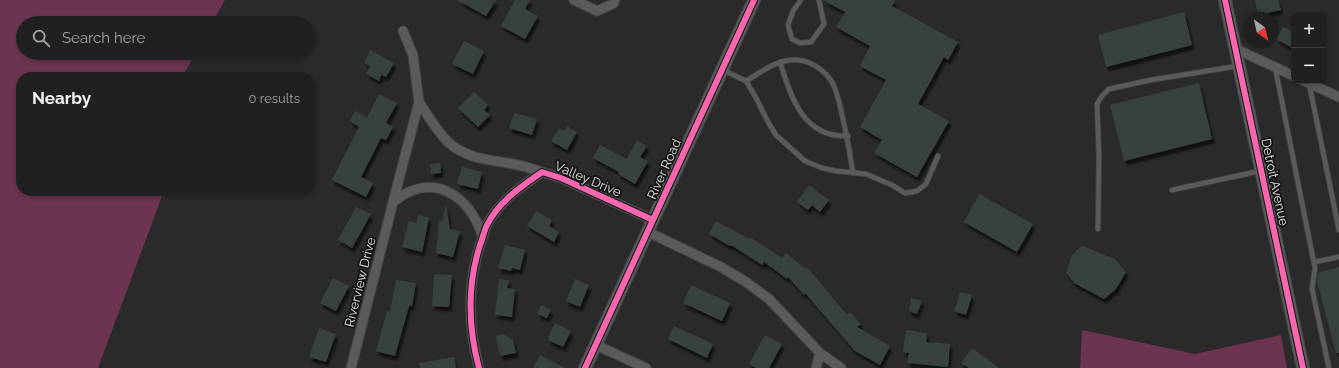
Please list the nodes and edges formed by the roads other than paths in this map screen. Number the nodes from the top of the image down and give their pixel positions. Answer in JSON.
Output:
{"nodes":[{"id":1,"x":574,"y":0,"type":"edge"},
{"id":2,"x":614,"y":0,"type":"edge"},
{"id":3,"x":754,"y":0,"type":"edge"},
{"id":4,"x":801,"y":0,"type":"edge"},
{"id":5,"x":819,"y":0,"type":"edge"},
{"id":6,"x":1226,"y":0,"type":"edge"},
{"id":7,"x":403,"y":31,"type":"dead end"},
{"id":8,"x":1236,"y":49,"type":"junction"},
{"id":9,"x":780,"y":62,"type":"junction"},
{"id":10,"x":1239,"y":65,"type":"junction"},
{"id":11,"x":1275,"y":67,"type":"junction"},
{"id":12,"x":722,"y":69,"type":"junction"},
{"id":13,"x":1291,"y":75,"type":"edge"},
{"id":14,"x":746,"y":81,"type":"junction"},
{"id":15,"x":1307,"y":84,"type":"edge"},
{"id":16,"x":1311,"y":84,"type":"edge"},
{"id":17,"x":1339,"y":97,"type":"edge"},
{"id":18,"x":419,"y":102,"type":"junction"},
{"id":19,"x":848,"y":136,"type":"junction"},
{"id":20,"x":938,"y":156,"type":"dead end"},
{"id":21,"x":1262,"y":171,"type":"junction"},
{"id":22,"x":542,"y":172,"type":"junction"},
{"id":23,"x":853,"y":173,"type":"junction"},
{"id":24,"x":1172,"y":190,"type":"dead end"},
{"id":25,"x":394,"y":202,"type":"junction"},
{"id":26,"x":650,"y":226,"type":"junction"},
{"id":27,"x":1098,"y":230,"type":"dead end"},
{"id":28,"x":1339,"y":230,"type":"edge"},
{"id":29,"x":483,"y":237,"type":"junction"},
{"id":30,"x":1339,"y":257,"type":"edge"},
{"id":31,"x":1314,"y":262,"type":"junction"},
{"id":32,"x":596,"y":345,"type":"junction"},
{"id":33,"x":820,"y":353,"type":"junction"},
{"id":34,"x":351,"y":368,"type":"edge"},
{"id":35,"x":479,"y":368,"type":"edge"},
{"id":36,"x":586,"y":368,"type":"edge"},
{"id":37,"x":646,"y":368,"type":"edge"},
{"id":38,"x":816,"y":368,"type":"edge"},
{"id":39,"x":841,"y":368,"type":"edge"},
{"id":40,"x":1303,"y":368,"type":"edge"},
{"id":41,"x":1329,"y":368,"type":"edge"}],
"edges":[{"from":1,"to":2,"type":"street"},
{"from":3,"to":12,"type":"street","name":"River Road"},
{"from":4,"to":5,"type":"lane"},
{"from":6,"to":8,"type":"street","name":"Detroit Avenue"},
{"from":7,"to":18,"type":"street","name":"Riverview Drive"},
{"from":8,"to":10,"type":"street","name":"Detroit Avenue"},
{"from":8,"to":11,"type":"street"},
{"from":9,"to":14,"type":"lane"},
{"from":9,"to":19,"type":"lane"},
{"from":9,"to":19,"type":"lane"},
{"from":10,"to":21,"type":"street","name":"Detroit Avenue"},
{"from":10,"to":27,"type":"lane"},
{"from":11,"to":13,"type":"street"},
{"from":11,"to":31,"type":"lane"},
{"from":12,"to":14,"type":"lane"},
{"from":12,"to":26,"type":"street","name":"River Road"},
{"from":14,"to":23,"type":"lane"},
{"from":15,"to":28,"type":"lane"},
{"from":16,"to":17,"type":"street"},
{"from":18,"to":22,"type":"street","name":"Valley Drive"},
{"from":18,"to":25,"type":"street","name":"Riverview Drive"},
{"from":19,"to":23,"type":"lane"},
{"from":20,"to":23,"type":"lane"},
{"from":21,"to":24,"type":"lane"},
{"from":21,"to":40,"type":"street","name":"Detroit Avenue"},
{"from":22,"to":26,"type":"street","name":"Valley Drive"},
{"from":22,"to":29,"type":"street","name":"Valley Drive"},
{"from":25,"to":29,"type":"street"},
{"from":25,"to":34,"type":"street","name":"Riverview Drive"},
{"from":26,"to":32,"type":"street","name":"River Road"},
{"from":26,"to":33,"type":"street","name":"Valley Drive"},
{"from":29,"to":35,"type":"street","name":"Valley Drive"},
{"from":30,"to":31,"type":"lane"},
{"from":31,"to":41,"type":"lane"},
{"from":32,"to":36,"type":"street","name":"River Road"},
{"from":32,"to":37,"type":"street"},
{"from":33,"to":38,"type":"street"},
{"from":33,"to":39,"type":"street","name":"Valley Drive"}]}
